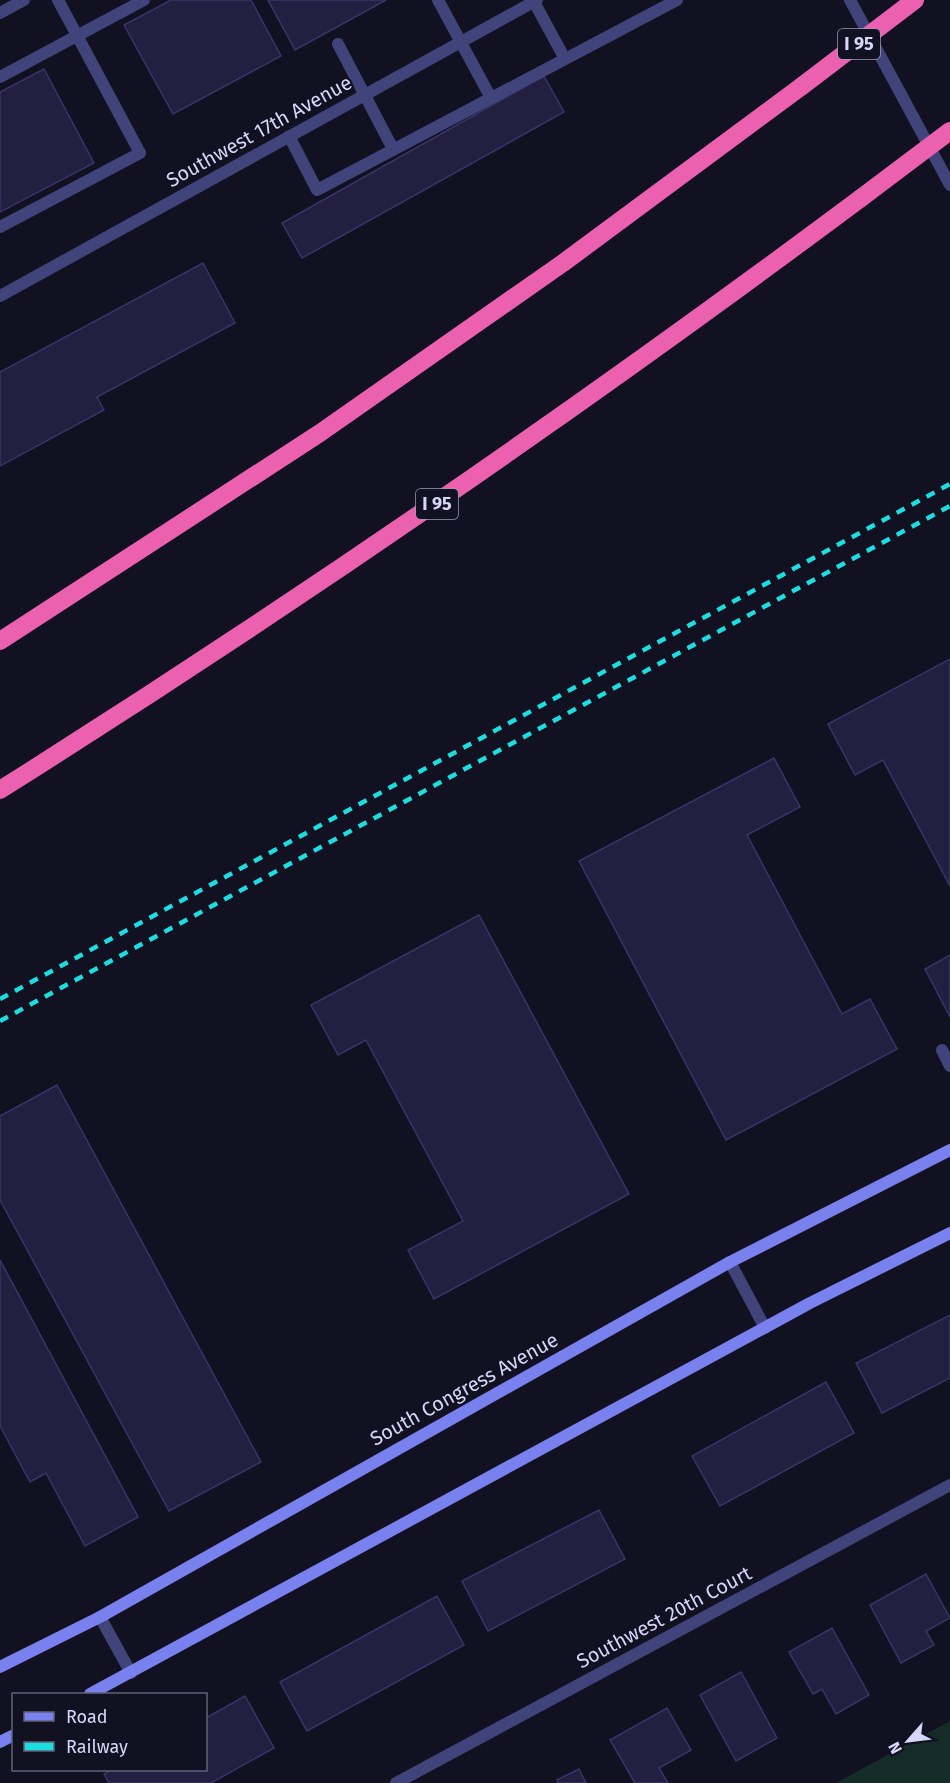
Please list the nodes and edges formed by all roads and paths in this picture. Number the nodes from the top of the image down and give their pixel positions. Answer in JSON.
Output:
{"nodes":[{"id":1,"x":24,"y":0,"type":"edge"},
{"id":2,"x":58,"y":0,"type":"edge"},
{"id":3,"x":144,"y":0,"type":"edge"},
{"id":4,"x":438,"y":0,"type":"edge"},
{"id":5,"x":677,"y":0,"type":"edge"},
{"id":6,"x":850,"y":0,"type":"edge"},
{"id":7,"x":915,"y":0,"type":"edge"},
{"id":8,"x":534,"y":1,"type":"edge"},
{"id":9,"x":0,"y":13,"type":"edge"},
{"id":10,"x":77,"y":36,"type":"junction"},
{"id":11,"x":461,"y":42,"type":"junction"},
{"id":12,"x":338,"y":44,"type":"dead end"},
{"id":13,"x":565,"y":59,"type":"junction"},
{"id":14,"x":1,"y":73,"type":"edge"},
{"id":15,"x":365,"y":95,"type":"junction"},
{"id":16,"x":491,"y":98,"type":"junction"},
{"id":17,"x":950,"y":131,"type":"edge"},
{"id":18,"x":289,"y":136,"type":"junction"},
{"id":19,"x":393,"y":149,"type":"junction"},
{"id":20,"x":950,"y":185,"type":"edge"},
{"id":21,"x":0,"y":227,"type":"edge"},
{"id":22,"x":0,"y":296,"type":"edge"},
{"id":23,"x":0,"y":641,"type":"edge"},
{"id":24,"x":0,"y":790,"type":"edge"},
{"id":25,"x":942,"y":1050,"type":"dead end"},
{"id":26,"x":950,"y":1065,"type":"edge"},
{"id":27,"x":950,"y":1150,"type":"edge"},
{"id":28,"x":950,"y":1233,"type":"edge"},
{"id":29,"x":730,"y":1262,"type":"junction"},
{"id":30,"x":765,"y":1328,"type":"junction"},
{"id":31,"x":950,"y":1485,"type":"edge"},
{"id":32,"x":100,"y":1617,"type":"junction"},
{"id":33,"x":0,"y":1667,"type":"edge"},
{"id":34,"x":130,"y":1673,"type":"junction"},
{"id":35,"x":94,"y":1693,"type":"edge"},
{"id":36,"x":396,"y":1783,"type":"edge"}],
"edges":[{"from":1,"to":9,"type":"street"},
{"from":2,"to":10,"type":"street"},
{"from":3,"to":10,"type":"street"},
{"from":4,"to":11,"type":"street"},
{"from":5,"to":13,"type":"street"},
{"from":6,"to":20,"type":"street"},
{"from":7,"to":23,"type":"highway","number":"I 95","bridge":true},
{"from":8,"to":11,"type":"street","name":"Southwest 17th Avenue"},
{"from":8,"to":13,"type":"street"},
{"from":10,"to":14,"type":"street"},
{"from":10,"to":21,"type":"street"},
{"from":11,"to":15,"type":"street","name":"Southwest 17th Avenue"},
{"from":11,"to":16,"type":"street"},
{"from":12,"to":15,"type":"street"},
{"from":13,"to":16,"type":"street"},
{"from":15,"to":18,"type":"street","name":"Southwest 17th Avenue"},
{"from":15,"to":19,"type":"street"},
{"from":16,"to":19,"type":"street"},
{"from":17,"to":24,"type":"highway","number":"I 95","bridge":true},
{"from":18,"to":19,"type":"street"},
{"from":18,"to":22,"type":"street","name":"Southwest 17th Avenue"},
{"from":25,"to":26,"type":"street"},
{"from":27,"to":29,"type":"main road","name":"South Congress Avenue"},
{"from":28,"to":30,"type":"main road"},
{"from":29,"to":30,"type":"street"},
{"from":29,"to":32,"type":"main road","name":"South Congress Avenue"},
{"from":30,"to":34,"type":"main road"},
{"from":31,"to":36,"type":"street","name":"Southwest 20th Court"},
{"from":32,"to":33,"type":"main road","name":"South Congress Avenue"},
{"from":32,"to":34,"type":"street"},
{"from":34,"to":35,"type":"main road"}]}
